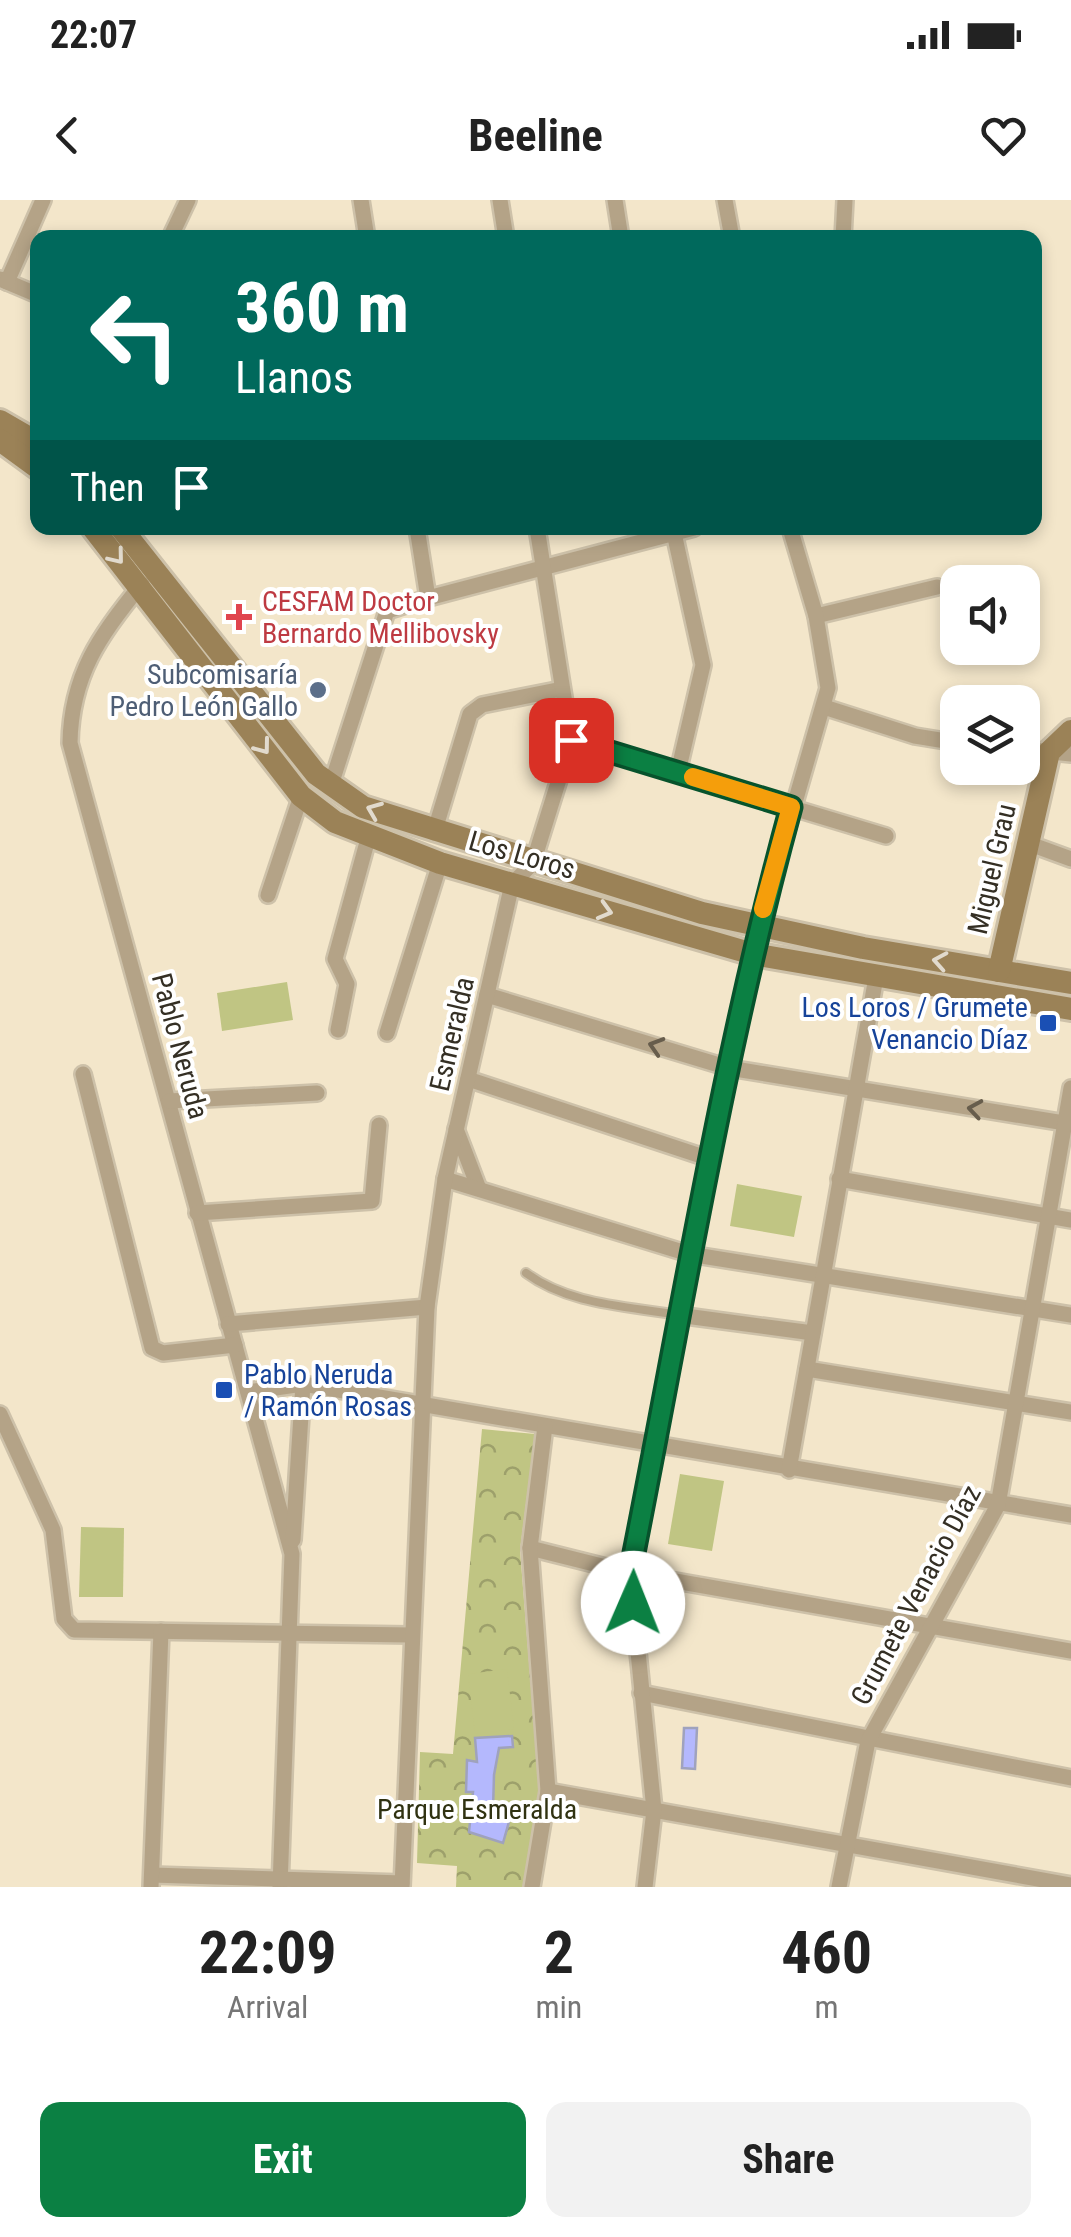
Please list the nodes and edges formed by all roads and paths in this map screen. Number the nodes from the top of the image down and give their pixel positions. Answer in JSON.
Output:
{"nodes":[{"id":1,"x":43,"y":200,"type":"edge"},
{"id":2,"x":188,"y":200,"type":"edge"},
{"id":3,"x":360,"y":200,"type":"edge"},
{"id":4,"x":500,"y":200,"type":"edge"},
{"id":5,"x":615,"y":200,"type":"edge"},
{"id":6,"x":725,"y":200,"type":"edge"},
{"id":7,"x":845,"y":200,"type":"edge"},
{"id":8,"x":174,"y":230,"type":"edge"},
{"id":9,"x":366,"y":230,"type":"edge"},
{"id":10,"x":505,"y":230,"type":"edge"},
{"id":11,"x":620,"y":230,"type":"edge"},
{"id":12,"x":731,"y":230,"type":"edge"},
{"id":13,"x":844,"y":230,"type":"edge"},
{"id":14,"x":3,"y":281,"type":"edge"},
{"id":15,"x":30,"y":292,"type":"edge"},
{"id":16,"x":0,"y":421,"type":"edge"},
{"id":17,"x":30,"y":438,"type":"edge"},
{"id":18,"x":0,"y":440,"type":"edge"},
{"id":19,"x":30,"y":462,"type":"edge"},
{"id":20,"x":101,"y":535,"type":"edge"},
{"id":21,"x":125,"y":535,"type":"edge"},
{"id":22,"x":418,"y":535,"type":"edge"},
{"id":23,"x":538,"y":535,"type":"edge"},
{"id":24,"x":667,"y":535,"type":"edge"},
{"id":25,"x":674,"y":535,"type":"edge"},
{"id":26,"x":792,"y":535,"type":"edge"},
{"id":27,"x":543,"y":568,"type":"junction"},
{"id":28,"x":148,"y":579,"type":"junction"},
{"id":29,"x":937,"y":587,"type":"dead end"},
{"id":30,"x":428,"y":598,"type":"junction"},
{"id":31,"x":816,"y":616,"type":"junction"},
{"id":32,"x":562,"y":689,"type":"junction"},
{"id":33,"x":824,"y":707,"type":"junction"},
{"id":34,"x":1071,"y":731,"type":"edge"},
{"id":35,"x":571,"y":740,"type":"junction"},
{"id":36,"x":940,"y":740,"type":"edge"},
{"id":37,"x":1060,"y":753,"type":"edge"},
{"id":38,"x":678,"y":772,"type":"junction"},
{"id":39,"x":331,"y":786,"type":"junction"},
{"id":40,"x":301,"y":796,"type":"junction"},
{"id":41,"x":791,"y":807,"type":"junction"},
{"id":42,"x":434,"y":832,"type":"junction"},
{"id":43,"x":369,"y":834,"type":"junction"},
{"id":44,"x":886,"y":836,"type":"dead end"},
{"id":45,"x":1030,"y":844,"type":"junction"},
{"id":46,"x":1071,"y":860,"type":"edge"},
{"id":47,"x":440,"y":863,"type":"junction"},
{"id":48,"x":533,"y":863,"type":"junction"},
{"id":49,"x":512,"y":884,"type":"junction"},
{"id":50,"x":268,"y":895,"type":"dead end"},
{"id":51,"x":759,"y":927,"type":"junction"},
{"id":52,"x":753,"y":954,"type":"junction"},
{"id":53,"x":999,"y":971,"type":"junction"},
{"id":54,"x":876,"y":976,"type":"junction"},
{"id":55,"x":1071,"y":983,"type":"edge"},
{"id":56,"x":487,"y":995,"type":"junction"},
{"id":57,"x":1071,"y":1009,"type":"edge"},
{"id":58,"x":338,"y":1030,"type":"dead end"},
{"id":59,"x":388,"y":1033,"type":"dead end"},
{"id":60,"x":729,"y":1068,"type":"junction"},
{"id":61,"x":83,"y":1074,"type":"dead end"},
{"id":62,"x":468,"y":1080,"type":"junction"},
{"id":63,"x":1071,"y":1088,"type":"edge"},
{"id":64,"x":856,"y":1090,"type":"junction"},
{"id":65,"x":317,"y":1093,"type":"dead end"},
{"id":66,"x":169,"y":1101,"type":"junction"},
{"id":67,"x":1068,"y":1124,"type":"edge"},
{"id":68,"x":379,"y":1125,"type":"dead end"},
{"id":69,"x":456,"y":1129,"type":"junction"},
{"id":70,"x":710,"y":1159,"type":"junction"},
{"id":71,"x":445,"y":1179,"type":"junction"},
{"id":72,"x":839,"y":1179,"type":"junction"},
{"id":73,"x":479,"y":1189,"type":"junction"},
{"id":74,"x":197,"y":1214,"type":"junction"},
{"id":75,"x":1047,"y":1218,"type":"junction"},
{"id":76,"x":1071,"y":1220,"type":"edge"},
{"id":77,"x":690,"y":1254,"type":"junction"},
{"id":78,"x":526,"y":1273,"type":"dead end"},
{"id":79,"x":822,"y":1277,"type":"junction"},
{"id":80,"x":427,"y":1308,"type":"junction"},
{"id":81,"x":1032,"y":1312,"type":"junction"},
{"id":82,"x":678,"y":1314,"type":"junction"},
{"id":83,"x":1071,"y":1315,"type":"edge"},
{"id":84,"x":228,"y":1324,"type":"junction"},
{"id":85,"x":813,"y":1333,"type":"junction"},
{"id":86,"x":235,"y":1345,"type":"junction"},
{"id":87,"x":806,"y":1369,"type":"junction"},
{"id":88,"x":302,"y":1384,"type":"junction"},
{"id":89,"x":248,"y":1392,"type":"junction"},
{"id":90,"x":420,"y":1404,"type":"junction"},
{"id":91,"x":1014,"y":1406,"type":"junction"},
{"id":92,"x":1071,"y":1412,"type":"edge"},
{"id":93,"x":0,"y":1414,"type":"edge"},
{"id":94,"x":545,"y":1426,"type":"junction"},
{"id":95,"x":654,"y":1446,"type":"junction"},
{"id":96,"x":789,"y":1470,"type":"junction"},
{"id":97,"x":998,"y":1505,"type":"junction"},
{"id":98,"x":1071,"y":1515,"type":"edge"},
{"id":99,"x":530,"y":1548,"type":"junction"},
{"id":100,"x":292,"y":1554,"type":"junction"},
{"id":101,"x":630,"y":1573,"type":"junction"},
{"id":102,"x":934,"y":1624,"type":"junction"},
{"id":103,"x":161,"y":1631,"type":"junction"},
{"id":104,"x":289,"y":1633,"type":"junction"},
{"id":105,"x":411,"y":1635,"type":"junction"},
{"id":106,"x":1071,"y":1651,"type":"edge"},
{"id":107,"x":641,"y":1693,"type":"junction"},
{"id":108,"x":868,"y":1741,"type":"junction"},
{"id":109,"x":1071,"y":1778,"type":"edge"},
{"id":110,"x":548,"y":1791,"type":"junction"},
{"id":111,"x":654,"y":1810,"type":"junction"},
{"id":112,"x":848,"y":1842,"type":"junction"},
{"id":113,"x":152,"y":1881,"type":"edge"},
{"id":114,"x":280,"y":1883,"type":"edge"},
{"id":115,"x":402,"y":1885,"type":"edge"},
{"id":116,"x":1071,"y":1885,"type":"edge"},
{"id":117,"x":532,"y":1887,"type":"edge"},
{"id":118,"x":644,"y":1887,"type":"edge"},
{"id":119,"x":839,"y":1887,"type":"edge"}],
"edges":[{"from":1,"to":14,"type":"street"},
{"from":2,"to":8,"type":"street"},
{"from":3,"to":9,"type":"street"},
{"from":4,"to":10,"type":"street"},
{"from":5,"to":11,"type":"street"},
{"from":6,"to":12,"type":"street"},
{"from":7,"to":13,"type":"street"},
{"from":14,"to":15,"type":"street"},
{"from":16,"to":17,"type":"main road"},
{"from":18,"to":19,"type":"main road"},
{"from":20,"to":28,"type":"main road","name":"Los Loros","one_way":true},
{"from":21,"to":28,"type":"main road","name":"Los Loros"},
{"from":22,"to":30,"type":"street"},
{"from":23,"to":27,"type":"street"},
{"from":24,"to":27,"type":"street"},
{"from":25,"to":38,"type":"street"},
{"from":26,"to":31,"type":"street"},
{"from":27,"to":30,"type":"street"},
{"from":27,"to":32,"type":"street"},
{"from":28,"to":39,"type":"main road","name":"Los Loros"},
{"from":28,"to":40,"type":"main road","name":"Los Loros","one_way":true},
{"from":28,"to":66,"type":"street","name":"Pablo Neruda"},
{"from":29,"to":31,"type":"street"},
{"from":30,"to":39,"type":"street"},
{"from":31,"to":33,"type":"street"},
{"from":32,"to":35,"type":"street"},
{"from":32,"to":42,"type":"street"},
{"from":33,"to":36,"type":"street"},
{"from":33,"to":41,"type":"street"},
{"from":34,"to":37,"type":"main road"},
{"from":35,"to":38,"type":"street"},
{"from":35,"to":48,"type":"street"},
{"from":37,"to":45,"type":"main road","name":"Miguel Grau"},
{"from":38,"to":41,"type":"street"},
{"from":42,"to":39,"type":"main road","name":"Los Loros","one_way":true},
{"from":40,"to":43,"type":"main road","name":"Los Loros"},
{"from":40,"to":50,"type":"street"},
{"from":41,"to":44,"type":"street"},
{"from":41,"to":51,"type":"street"},
{"from":42,"to":48,"type":"main road","name":"Los Loros"},
{"from":43,"to":47,"type":"main road","name":"Los Loros"},
{"from":43,"to":58,"type":"street"},
{"from":45,"to":46,"type":"street"},
{"from":45,"to":53,"type":"main road","name":"Miguel Grau"},
{"from":47,"to":49,"type":"main road","name":"Los Loros"},
{"from":47,"to":59,"type":"street"},
{"from":48,"to":49,"type":"street"},
{"from":48,"to":51,"type":"main road","name":"Los Loros"},
{"from":49,"to":52,"type":"main road","name":"Los Loros","one_way":true},
{"from":49,"to":56,"type":"street","name":"Esmeralda"},
{"from":51,"to":52,"type":"street"},
{"from":53,"to":51,"type":"main road","name":"Los Loros","one_way":true},
{"from":52,"to":54,"type":"main road","name":"Los Loros"},
{"from":52,"to":60,"type":"street"},
{"from":53,"to":55,"type":"main road","name":"Los Loros"},
{"from":54,"to":57,"type":"main road","name":"Los Loros"},
{"from":54,"to":64,"type":"street"},
{"from":60,"to":56,"type":"street","one_way":true},
{"from":56,"to":62,"type":"street","name":"Esmeralda"},
{"from":60,"to":64,"type":"street"},
{"from":60,"to":70,"type":"street"},
{"from":61,"to":86,"type":"street"},
{"from":62,"to":69,"type":"street","name":"Esmeralda"},
{"from":62,"to":70,"type":"street"},
{"from":63,"to":67,"type":"street","name":"Grumete Venacio Díaz"},
{"from":67,"to":64,"type":"street","one_way":true},
{"from":64,"to":72,"type":"street"},
{"from":65,"to":66,"type":"street"},
{"from":66,"to":74,"type":"street","name":"Pablo Neruda"},
{"from":67,"to":75,"type":"street","name":"Grumete Venacio Díaz"},
{"from":68,"to":74,"type":"street"},
{"from":69,"to":71,"type":"street","name":"Esmeralda"},
{"from":69,"to":73,"type":"street"},
{"from":70,"to":77,"type":"street"},
{"from":71,"to":73,"type":"street"},
{"from":71,"to":80,"type":"street","name":"Esmeralda"},
{"from":72,"to":75,"type":"street"},
{"from":72,"to":79,"type":"street"},
{"from":73,"to":77,"type":"street"},
{"from":74,"to":84,"type":"street","name":"Pablo Neruda"},
{"from":75,"to":76,"type":"street"},
{"from":75,"to":81,"type":"street","name":"Grumete Venacio Díaz"},
{"from":77,"to":79,"type":"street"},
{"from":77,"to":82,"type":"street"},
{"from":78,"to":82,"type":"lane"},
{"from":79,"to":81,"type":"street"},
{"from":79,"to":85,"type":"street"},
{"from":80,"to":84,"type":"street"},
{"from":80,"to":90,"type":"street","name":"Esmeralda"},
{"from":81,"to":83,"type":"street"},
{"from":81,"to":91,"type":"street","name":"Grumete Venacio Díaz"},
{"from":82,"to":85,"type":"street"},
{"from":82,"to":95,"type":"street"},
{"from":84,"to":86,"type":"street","name":"Pablo Neruda"},
{"from":85,"to":87,"type":"street"},
{"from":86,"to":89,"type":"street","name":"Pablo Neruda"},
{"from":87,"to":91,"type":"street"},
{"from":87,"to":96,"type":"street"},
{"from":88,"to":89,"type":"street"},
{"from":88,"to":90,"type":"street"},
{"from":88,"to":100,"type":"street","name":"Pablo Neruda"},
{"from":89,"to":100,"type":"street","name":"Pablo Neruda"},
{"from":90,"to":94,"type":"street"},
{"from":90,"to":105,"type":"street","name":"Esmeralda"},
{"from":91,"to":92,"type":"street"},
{"from":91,"to":97,"type":"street","name":"Grumete Venacio Díaz"},
{"from":93,"to":103,"type":"street"},
{"from":94,"to":95,"type":"street"},
{"from":94,"to":99,"type":"street"},
{"from":95,"to":96,"type":"street"},
{"from":95,"to":101,"type":"street"},
{"from":96,"to":97,"type":"street"},
{"from":97,"to":98,"type":"street"},
{"from":97,"to":102,"type":"street","name":"Grumete Venacio Díaz"},
{"from":99,"to":101,"type":"street"},
{"from":99,"to":110,"type":"street"},
{"from":100,"to":104,"type":"street","name":"Pablo Neruda"},
{"from":101,"to":102,"type":"street"},
{"from":101,"to":107,"type":"street"},
{"from":102,"to":106,"type":"street"},
{"from":102,"to":108,"type":"street","name":"Grumete Venacio Díaz"},
{"from":103,"to":104,"type":"street"},
{"from":103,"to":113,"type":"street"},
{"from":104,"to":105,"type":"street"},
{"from":104,"to":114,"type":"street","name":"Pablo Neruda"},
{"from":105,"to":115,"type":"street","name":"Esmeralda"},
{"from":107,"to":108,"type":"street"},
{"from":107,"to":111,"type":"street"},
{"from":108,"to":109,"type":"street"},
{"from":108,"to":112,"type":"street","name":"Grumete Venacio Díaz"},
{"from":110,"to":111,"type":"street"},
{"from":110,"to":117,"type":"street"},
{"from":111,"to":112,"type":"street"},
{"from":111,"to":118,"type":"street"},
{"from":112,"to":116,"type":"street"},
{"from":112,"to":119,"type":"street","name":"Grumete Venacio Díaz"},
{"from":113,"to":114,"type":"street"},
{"from":114,"to":115,"type":"street"}]}
